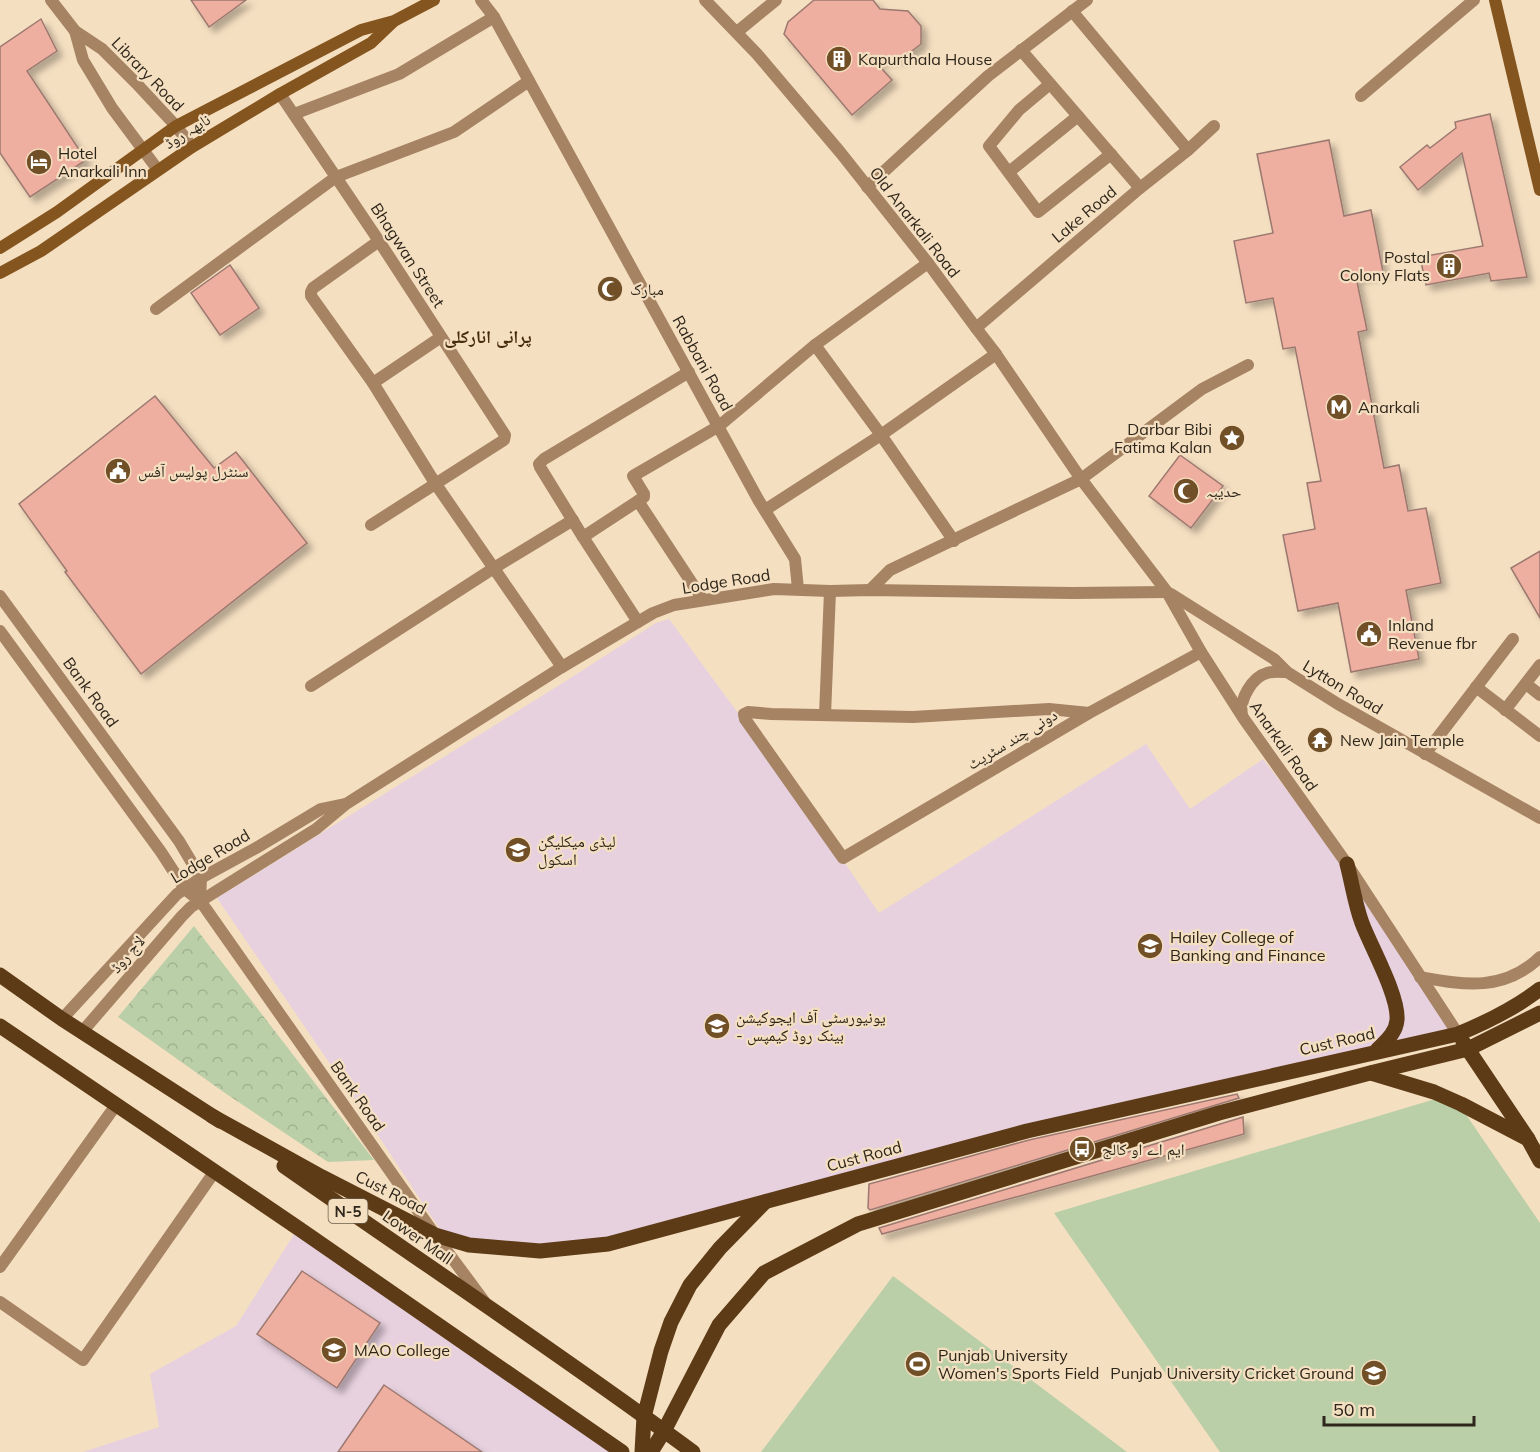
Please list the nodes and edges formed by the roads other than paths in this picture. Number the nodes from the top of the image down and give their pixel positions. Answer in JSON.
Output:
{"nodes":[{"id":1,"x":51,"y":0,"type":"edge"},
{"id":2,"x":434,"y":0,"type":"edge"},
{"id":3,"x":481,"y":0,"type":"edge"},
{"id":4,"x":705,"y":0,"type":"edge"},
{"id":5,"x":776,"y":0,"type":"edge"},
{"id":6,"x":1087,"y":0,"type":"edge"},
{"id":7,"x":1474,"y":0,"type":"edge"},
{"id":8,"x":1495,"y":0,"type":"edge"},
{"id":9,"x":1072,"y":11,"type":"junction"},
{"id":10,"x":494,"y":17,"type":"junction"},
{"id":11,"x":394,"y":21,"type":"junction"},
{"id":12,"x":75,"y":31,"type":"junction"},
{"id":13,"x":737,"y":32,"type":"junction"},
{"id":14,"x":1021,"y":50,"type":"junction"},
{"id":15,"x":529,"y":81,"type":"junction"},
{"id":16,"x":1050,"y":84,"type":"junction"},
{"id":17,"x":280,"y":94,"type":"junction"},
{"id":18,"x":1362,"y":96,"type":"dead end"},
{"id":19,"x":294,"y":114,"type":"junction"},
{"id":20,"x":1078,"y":116,"type":"junction"},
{"id":21,"x":176,"y":126,"type":"junction"},
{"id":22,"x":1214,"y":126,"type":"dead end"},
{"id":23,"x":192,"y":147,"type":"junction"},
{"id":24,"x":143,"y":150,"type":"junction"},
{"id":25,"x":1188,"y":150,"type":"junction"},
{"id":26,"x":1111,"y":154,"type":"junction"},
{"id":27,"x":158,"y":170,"type":"junction"},
{"id":28,"x":1009,"y":172,"type":"junction"},
{"id":29,"x":336,"y":177,"type":"junction"},
{"id":30,"x":867,"y":187,"type":"junction"},
{"id":31,"x":1140,"y":188,"type":"junction"},
{"id":32,"x":1540,"y":190,"type":"edge"},
{"id":33,"x":379,"y":241,"type":"junction"},
{"id":34,"x":0,"y":248,"type":"edge"},
{"id":35,"x":928,"y":263,"type":"junction"},
{"id":36,"x":0,"y":273,"type":"edge"},
{"id":37,"x":156,"y":309,"type":"dead end"},
{"id":38,"x":976,"y":328,"type":"junction"},
{"id":39,"x":441,"y":337,"type":"junction"},
{"id":40,"x":815,"y":345,"type":"junction"},
{"id":41,"x":996,"y":354,"type":"junction"},
{"id":42,"x":1248,"y":364,"type":"dead end"},
{"id":43,"x":689,"y":372,"type":"junction"},
{"id":44,"x":373,"y":383,"type":"junction"},
{"id":45,"x":719,"y":426,"type":"junction"},
{"id":46,"x":881,"y":435,"type":"junction"},
{"id":47,"x":1082,"y":479,"type":"junction"},
{"id":48,"x":435,"y":483,"type":"junction"},
{"id":49,"x":638,"y":501,"type":"junction"},
{"id":50,"x":765,"y":510,"type":"junction"},
{"id":51,"x":573,"y":520,"type":"junction"},
{"id":52,"x":371,"y":525,"type":"dead end"},
{"id":53,"x":583,"y":537,"type":"junction"},
{"id":54,"x":954,"y":541,"type":"junction"},
{"id":55,"x":494,"y":568,"type":"junction"},
{"id":56,"x":798,"y":589,"type":"junction"},
{"id":57,"x":870,"y":590,"type":"junction"},
{"id":58,"x":830,"y":591,"type":"junction"},
{"id":59,"x":1167,"y":592,"type":"junction"},
{"id":60,"x":0,"y":596,"type":"edge"},
{"id":61,"x":703,"y":600,"type":"junction"},
{"id":62,"x":638,"y":622,"type":"junction"},
{"id":63,"x":0,"y":631,"type":"edge"},
{"id":64,"x":1513,"y":639,"type":"dead end"},
{"id":65,"x":1201,"y":652,"type":"junction"},
{"id":66,"x":1540,"y":665,"type":"edge"},
{"id":67,"x":562,"y":667,"type":"junction"},
{"id":68,"x":1287,"y":672,"type":"junction"},
{"id":69,"x":1526,"y":684,"type":"junction"},
{"id":70,"x":312,"y":686,"type":"dead end"},
{"id":71,"x":1476,"y":687,"type":"junction"},
{"id":72,"x":1540,"y":695,"type":"edge"},
{"id":73,"x":1505,"y":710,"type":"junction"},
{"id":74,"x":1089,"y":713,"type":"junction"},
{"id":75,"x":825,"y":715,"type":"junction"},
{"id":76,"x":1244,"y":719,"type":"junction"},
{"id":77,"x":1540,"y":736,"type":"edge"},
{"id":78,"x":1425,"y":754,"type":"junction"},
{"id":79,"x":346,"y":804,"type":"junction"},
{"id":80,"x":1540,"y":818,"type":"edge"},
{"id":81,"x":1347,"y":864,"type":"junction"},
{"id":82,"x":201,"y":878,"type":"junction"},
{"id":83,"x":185,"y":889,"type":"junction"},
{"id":84,"x":200,"y":901,"type":"junction"},
{"id":85,"x":1540,"y":957,"type":"edge"},
{"id":86,"x":0,"y":975,"type":"edge"},
{"id":87,"x":1420,"y":977,"type":"junction"},
{"id":88,"x":1540,"y":989,"type":"edge"},
{"id":89,"x":1540,"y":1013,"type":"edge"},
{"id":90,"x":62,"y":1019,"type":"junction"},
{"id":91,"x":0,"y":1026,"type":"edge"},
{"id":92,"x":82,"y":1032,"type":"junction"},
{"id":93,"x":1458,"y":1034,"type":"junction"},
{"id":94,"x":1468,"y":1049,"type":"junction"},
{"id":95,"x":1374,"y":1052,"type":"junction"},
{"id":96,"x":1370,"y":1073,"type":"junction"},
{"id":97,"x":116,"y":1105,"type":"junction"},
{"id":98,"x":212,"y":1116,"type":"junction"},
{"id":99,"x":1528,"y":1139,"type":"junction"},
{"id":100,"x":1540,"y":1161,"type":"edge"},
{"id":101,"x":215,"y":1171,"type":"junction"},
{"id":102,"x":766,"y":1200,"type":"junction"},
{"id":103,"x":435,"y":1235,"type":"junction"},
{"id":104,"x":0,"y":1267,"type":"edge"},
{"id":105,"x":0,"y":1302,"type":"edge"},
{"id":106,"x":489,"y":1308,"type":"junction"},
{"id":107,"x":644,"y":1418,"type":"junction"},
{"id":108,"x":664,"y":1431,"type":"junction"},
{"id":109,"x":622,"y":1452,"type":"edge"},
{"id":110,"x":642,"y":1452,"type":"edge"},
{"id":111,"x":651,"y":1452,"type":"edge"},
{"id":112,"x":693,"y":1452,"type":"edge"}],
"edges":[{"from":1,"to":12,"type":"street","name":"Library Road"},
{"from":2,"to":11,"type":"main road","name":"نابھہ روڈ"},
{"from":3,"to":10,"type":"street","name":"Rabbani Road"},
{"from":4,"to":13,"type":"street","name":"Old Anarkali Road"},
{"from":5,"to":13,"type":"street"},
{"from":6,"to":9,"type":"street"},
{"from":7,"to":18,"type":"street"},
{"from":8,"to":32,"type":"main road"},
{"from":9,"to":14,"type":"street"},
{"from":9,"to":25,"type":"street"},
{"from":10,"to":15,"type":"street","name":"Rabbani Road"},
{"from":10,"to":19,"type":"street"},
{"from":11,"to":17,"type":"main road","name":"نابھہ روڈ"},
{"from":11,"to":21,"type":"main road","name":"نابھہ روڈ"},
{"from":12,"to":21,"type":"street","name":"Library Road"},
{"from":12,"to":24,"type":"street","name":"Library Road"},
{"from":13,"to":30,"type":"street","name":"Old Anarkali Road"},
{"from":14,"to":16,"type":"street"},
{"from":14,"to":30,"type":"street"},
{"from":15,"to":29,"type":"street"},
{"from":15,"to":43,"type":"street","name":"Rabbani Road"},
{"from":16,"to":20,"type":"street"},
{"from":16,"to":28,"type":"street"},
{"from":17,"to":19,"type":"street","name":"Bhagwan Street"},
{"from":17,"to":23,"type":"main road","name":"نابھہ روڈ"},
{"from":19,"to":29,"type":"street","name":"Bhagwan Street"},
{"from":20,"to":26,"type":"street"},
{"from":20,"to":28,"type":"street"},
{"from":21,"to":23,"type":"street","name":"Library Road"},
{"from":21,"to":24,"type":"main road","name":"نابھہ روڈ"},
{"from":22,"to":25,"type":"street","name":"Lake Road"},
{"from":23,"to":27,"type":"main road","name":"نابھہ روڈ"},
{"from":24,"to":27,"type":"street","name":"Library Road"},
{"from":24,"to":34,"type":"main road","name":"نابھہ روڈ"},
{"from":25,"to":31,"type":"street","name":"Lake Road"},
{"from":26,"to":28,"type":"street"},
{"from":26,"to":31,"type":"street"},
{"from":27,"to":36,"type":"main road","name":"نابھہ روڈ"},
{"from":29,"to":33,"type":"street","name":"Bhagwan Street"},
{"from":29,"to":37,"type":"street"},
{"from":30,"to":35,"type":"street","name":"Old Anarkali Road"},
{"from":31,"to":38,"type":"street","name":"Lake Road"},
{"from":33,"to":39,"type":"street","name":"Bhagwan Street"},
{"from":33,"to":44,"type":"street"},
{"from":35,"to":38,"type":"street","name":"Old Anarkali Road"},
{"from":35,"to":40,"type":"street"},
{"from":38,"to":41,"type":"street","name":"Old Anarkali Road"},
{"from":39,"to":44,"type":"street"},
{"from":39,"to":48,"type":"street","name":"Bhagwan Street"},
{"from":40,"to":45,"type":"street"},
{"from":40,"to":46,"type":"street"},
{"from":41,"to":46,"type":"street"},
{"from":41,"to":47,"type":"street","name":"Old Anarkali Road"},
{"from":42,"to":47,"type":"street"},
{"from":43,"to":45,"type":"street","name":"Rabbani Road"},
{"from":43,"to":51,"type":"street"},
{"from":44,"to":48,"type":"street"},
{"from":45,"to":49,"type":"street"},
{"from":45,"to":50,"type":"street","name":"Rabbani Road"},
{"from":46,"to":50,"type":"street"},
{"from":46,"to":54,"type":"street"},
{"from":47,"to":54,"type":"street"},
{"from":47,"to":59,"type":"street","name":"Anarkali Road"},
{"from":48,"to":52,"type":"street"},
{"from":48,"to":55,"type":"street"},
{"from":49,"to":53,"type":"street"},
{"from":49,"to":61,"type":"street"},
{"from":50,"to":56,"type":"street","name":"Rabbani Road"},
{"from":51,"to":53,"type":"street"},
{"from":51,"to":55,"type":"street"},
{"from":53,"to":62,"type":"street"},
{"from":54,"to":57,"type":"street"},
{"from":55,"to":67,"type":"street"},
{"from":55,"to":70,"type":"street"},
{"from":56,"to":58,"type":"street","name":"Lodge Road"},
{"from":56,"to":61,"type":"street","name":"Lodge Road"},
{"from":57,"to":58,"type":"street","name":"Lodge Road"},
{"from":57,"to":59,"type":"street","name":"Lodge Road"},
{"from":58,"to":75,"type":"street"},
{"from":59,"to":65,"type":"street","name":"Anarkali Road"},
{"from":59,"to":68,"type":"street","name":"Lytton Road"},
{"from":60,"to":82,"type":"street","name":"Bank Road"},
{"from":61,"to":62,"type":"street","name":"Lodge Road"},
{"from":62,"to":67,"type":"street","name":"Lodge Road"},
{"from":63,"to":83,"type":"street","name":"Bank Road"},
{"from":64,"to":71,"type":"street"},
{"from":65,"to":74,"type":"street","name":"دونی چند سٹریٹ"},
{"from":65,"to":76,"type":"street","name":"Anarkali Road"},
{"from":66,"to":69,"type":"street"},
{"from":67,"to":79,"type":"street","name":"Lodge Road"},
{"from":68,"to":76,"type":"street"},
{"from":68,"to":78,"type":"street","name":"Lytton Road"},
{"from":69,"to":72,"type":"street"},
{"from":69,"to":73,"type":"street"},
{"from":71,"to":73,"type":"street"},
{"from":71,"to":78,"type":"street"},
{"from":73,"to":77,"type":"street"},
{"from":74,"to":75,"type":"street"},
{"from":74,"to":75,"type":"street","name":"دونی چند سٹریٹ"},
{"from":76,"to":81,"type":"street","name":"Anarkali Road"},
{"from":78,"to":80,"type":"street","name":"Lytton Road"},
{"from":79,"to":82,"type":"street","name":"Lodge Road"},
{"from":79,"to":84,"type":"street","name":"Lodge Road"},
{"from":81,"to":87,"type":"street","name":"Anarkali Road"},
{"from":81,"to":95,"type":"main road"},
{"from":82,"to":83,"type":"street","name":"Lodge Road"},
{"from":82,"to":84,"type":"street"},
{"from":83,"to":84,"type":"street","name":"Bank Road"},
{"from":83,"to":90,"type":"street","name":"Lodge Road"},
{"from":84,"to":92,"type":"street","name":"لاج روڈ"},
{"from":84,"to":103,"type":"street","name":"Bank Road"},
{"from":85,"to":87,"type":"street"},
{"from":86,"to":90,"type":"main road","name":"Lower Mall","number":"N-5"},
{"from":87,"to":93,"type":"street","name":"Anarkali Road"},
{"from":88,"to":93,"type":"main road","name":"Cust Road"},
{"from":89,"to":94,"type":"main road"},
{"from":90,"to":92,"type":"main road","name":"Lower Mall","number":"N-5"},
{"from":91,"to":97,"type":"main road","number":"N-5"},
{"from":92,"to":98,"type":"main road","name":"Lower Mall","number":"N-5"},
{"from":93,"to":94,"type":"main road"},
{"from":93,"to":95,"type":"main road","name":"Cust Road"},
{"from":94,"to":96,"type":"main road"},
{"from":94,"to":99,"type":"main road"},
{"from":95,"to":102,"type":"main road","name":"Cust Road"},
{"from":96,"to":99,"type":"main road"},
{"from":96,"to":108,"type":"main road"},
{"from":97,"to":101,"type":"main road","number":"N-5"},
{"from":97,"to":104,"type":"street"},
{"from":98,"to":103,"type":"main road","name":"Cust Road"},
{"from":98,"to":106,"type":"main road","name":"Lower Mall","number":"N-5"},
{"from":99,"to":100,"type":"main road"},
{"from":101,"to":105,"type":"street"},
{"from":101,"to":109,"type":"main road","number":"N-5"},
{"from":102,"to":103,"type":"main road","name":"Cust Road"},
{"from":102,"to":107,"type":"main road"},
{"from":103,"to":106,"type":"street","name":"Bank Road"},
{"from":106,"to":107,"type":"main road","name":"Lower Mall","number":"N-5"},
{"from":107,"to":108,"type":"main road","name":"Lower Mall","number":"N-5"},
{"from":107,"to":110,"type":"main road"},
{"from":108,"to":111,"type":"main road"},
{"from":108,"to":112,"type":"main road","name":"Lower Mall","number":"N-5"}]}
